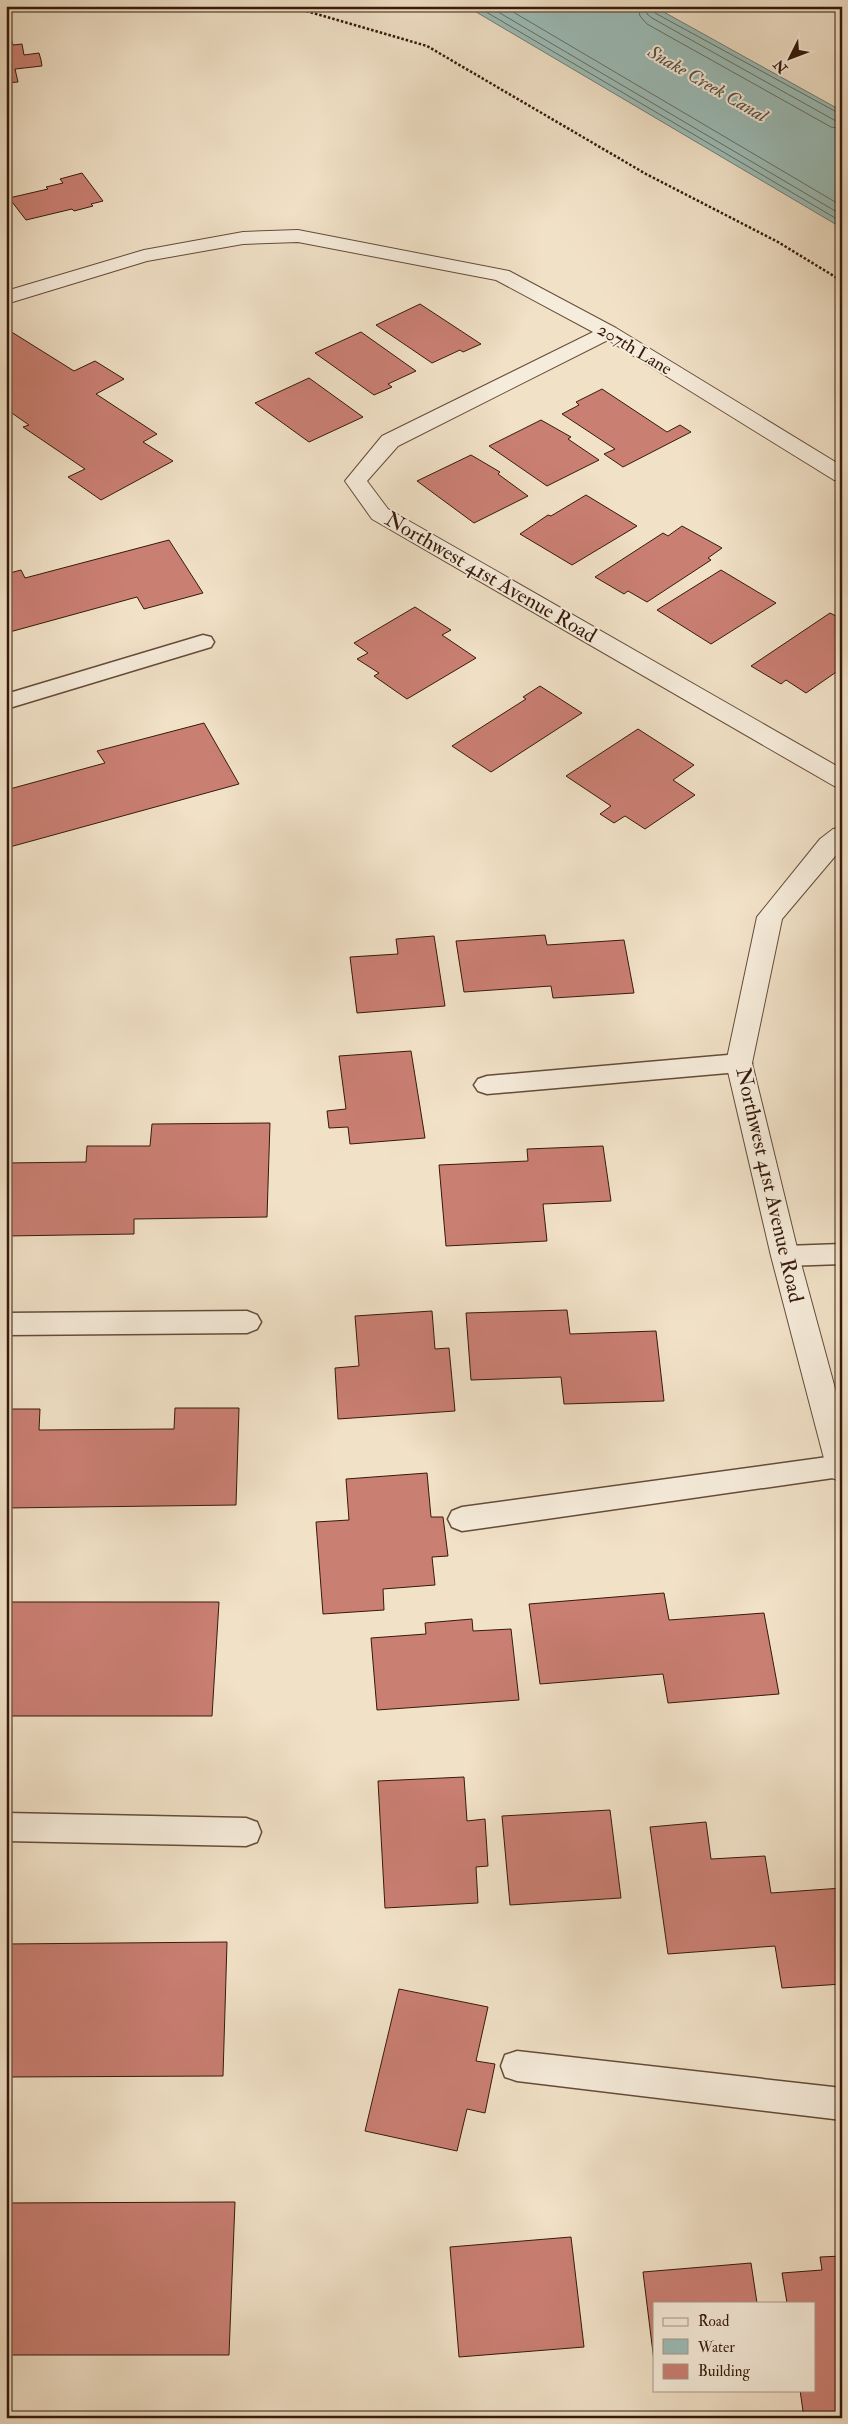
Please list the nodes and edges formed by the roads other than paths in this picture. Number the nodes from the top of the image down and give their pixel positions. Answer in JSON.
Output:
{"nodes":[{"id":1,"x":6,"y":298,"type":"edge"},
{"id":2,"x":609,"y":332,"type":"junction"},
{"id":3,"x":842,"y":475,"type":"edge"},
{"id":4,"x":203,"y":642,"type":"dead end"},
{"id":5,"x":6,"y":702,"type":"edge"},
{"id":6,"x":842,"y":780,"type":"edge"},
{"id":7,"x":842,"y":835,"type":"edge"},
{"id":8,"x":739,"y":1063,"type":"junction"},
{"id":9,"x":487,"y":1085,"type":"dead end"},
{"id":10,"x":842,"y":1254,"type":"edge"},
{"id":11,"x":785,"y":1256,"type":"junction"},
{"id":12,"x":247,"y":1322,"type":"dead end"},
{"id":13,"x":6,"y":1324,"type":"edge"},
{"id":14,"x":841,"y":1468,"type":"edge"},
{"id":15,"x":462,"y":1519,"type":"dead end"},
{"id":16,"x":6,"y":1827,"type":"edge"},
{"id":17,"x":246,"y":1832,"type":"dead end"},
{"id":18,"x":517,"y":2066,"type":"dead end"},
{"id":19,"x":842,"y":2104,"type":"edge"}],
"edges":[{"from":1,"to":2,"type":"street","name":"207th Lane"},
{"from":2,"to":3,"type":"street","name":"207th Lane"},
{"from":2,"to":6,"type":"street","name":"Northwest 41st Avenue Road"},
{"from":4,"to":5,"type":"lane"},
{"from":7,"to":8,"type":"street","name":"Northwest 41st Avenue Road"},
{"from":8,"to":9,"type":"lane"},
{"from":8,"to":11,"type":"street","name":"Northwest 41st Avenue Road"},
{"from":10,"to":11,"type":"lane"},
{"from":11,"to":14,"type":"street","name":"Northwest 41st Avenue Road"},
{"from":12,"to":13,"type":"lane"},
{"from":14,"to":15,"type":"lane"},
{"from":16,"to":17,"type":"lane"},
{"from":18,"to":19,"type":"lane"}]}
